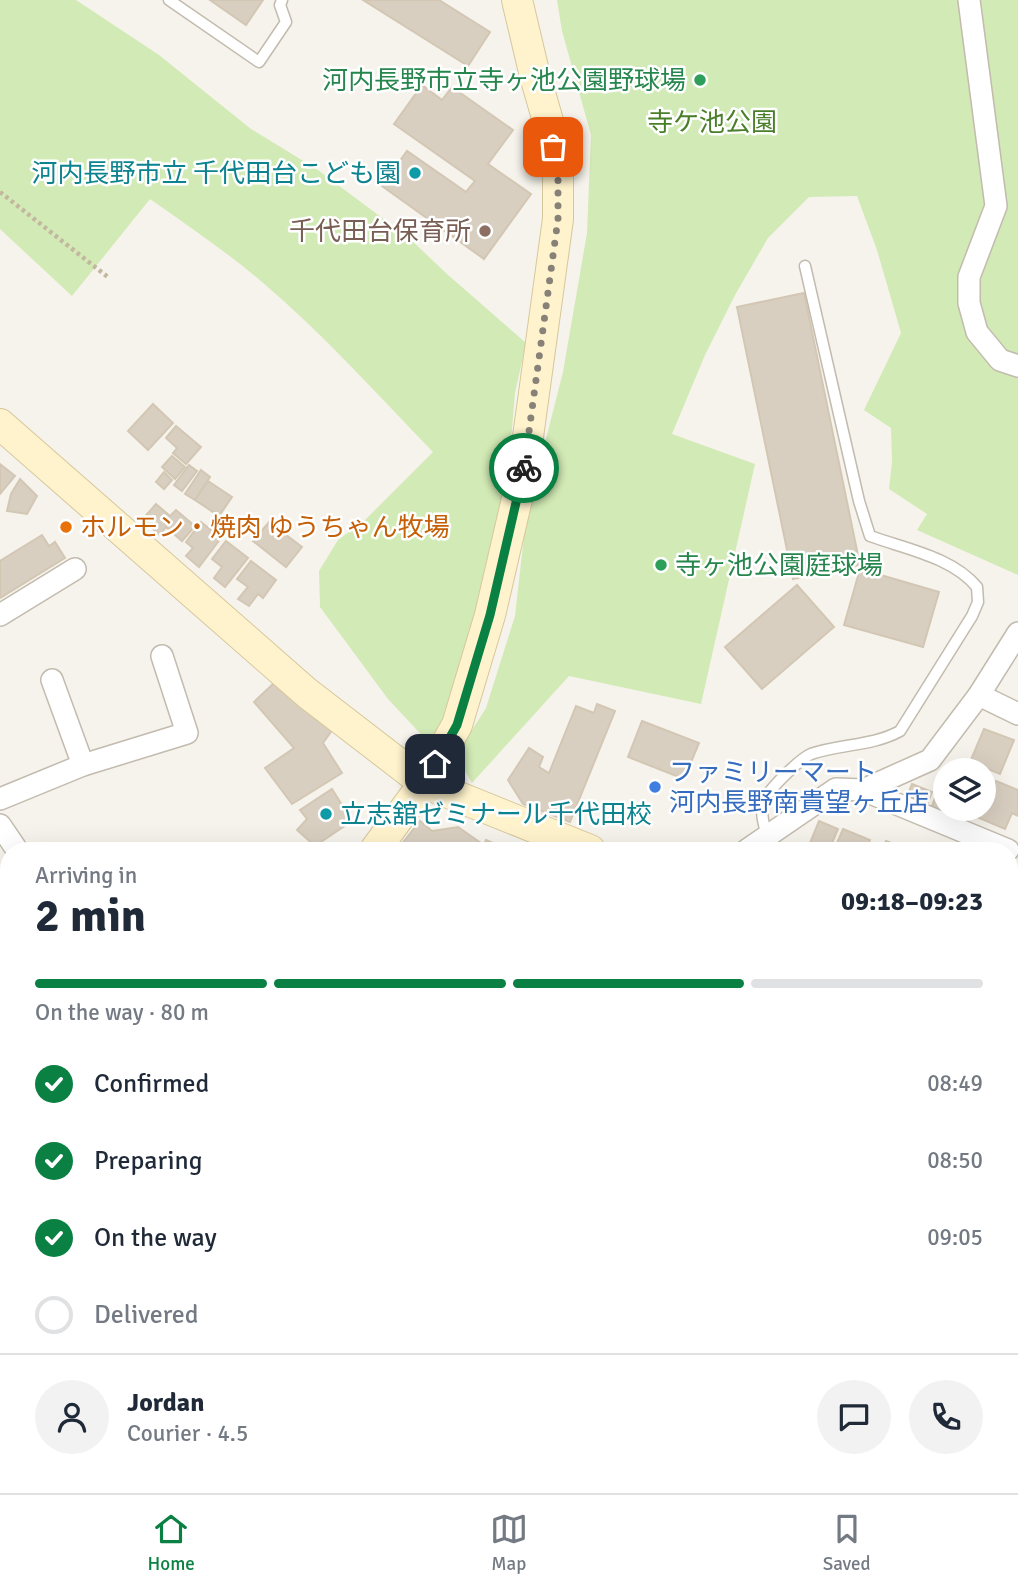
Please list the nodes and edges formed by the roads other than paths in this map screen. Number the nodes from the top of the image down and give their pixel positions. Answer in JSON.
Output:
{"nodes":[{"id":1,"x":169,"y":0,"type":"edge"},
{"id":2,"x":282,"y":0,"type":"edge"},
{"id":3,"x":517,"y":0,"type":"edge"},
{"id":4,"x":970,"y":0,"type":"edge"},
{"id":5,"x":805,"y":266,"type":"dead end"},
{"id":6,"x":1018,"y":366,"type":"edge"},
{"id":7,"x":0,"y":424,"type":"edge"},
{"id":8,"x":75,"y":569,"type":"dead end"},
{"id":9,"x":0,"y":615,"type":"edge"},
{"id":10,"x":1018,"y":633,"type":"edge"},
{"id":11,"x":162,"y":656,"type":"dead end"},
{"id":12,"x":52,"y":680,"type":"dead end"},
{"id":13,"x":979,"y":695,"type":"junction"},
{"id":14,"x":1018,"y":713,"type":"edge"},
{"id":15,"x":83,"y":765,"type":"junction"},
{"id":16,"x":424,"y":783,"type":"junction"},
{"id":17,"x":863,"y":790,"type":"junction"},
{"id":18,"x":0,"y":799,"type":"edge"},
{"id":19,"x":767,"y":836,"type":"junction"},
{"id":20,"x":381,"y":842,"type":"edge"},
{"id":21,"x":570,"y":842,"type":"edge"},
{"id":22,"x":758,"y":842,"type":"edge"},
{"id":23,"x":987,"y":842,"type":"edge"}],
"edges":[{"from":1,"to":2,"type":"lane"},
{"from":3,"to":16,"type":"street"},
{"from":4,"to":6,"type":"street"},
{"from":5,"to":19,"type":"lane"},
{"from":7,"to":16,"type":"street"},
{"from":8,"to":9,"type":"street"},
{"from":10,"to":13,"type":"street"},
{"from":11,"to":15,"type":"street"},
{"from":12,"to":15,"type":"street"},
{"from":13,"to":14,"type":"street"},
{"from":13,"to":17,"type":"street"},
{"from":15,"to":18,"type":"street"},
{"from":16,"to":20,"type":"street"},
{"from":16,"to":21,"type":"street"},
{"from":17,"to":19,"type":"street"},
{"from":17,"to":23,"type":"street"},
{"from":19,"to":22,"type":"street"}]}
